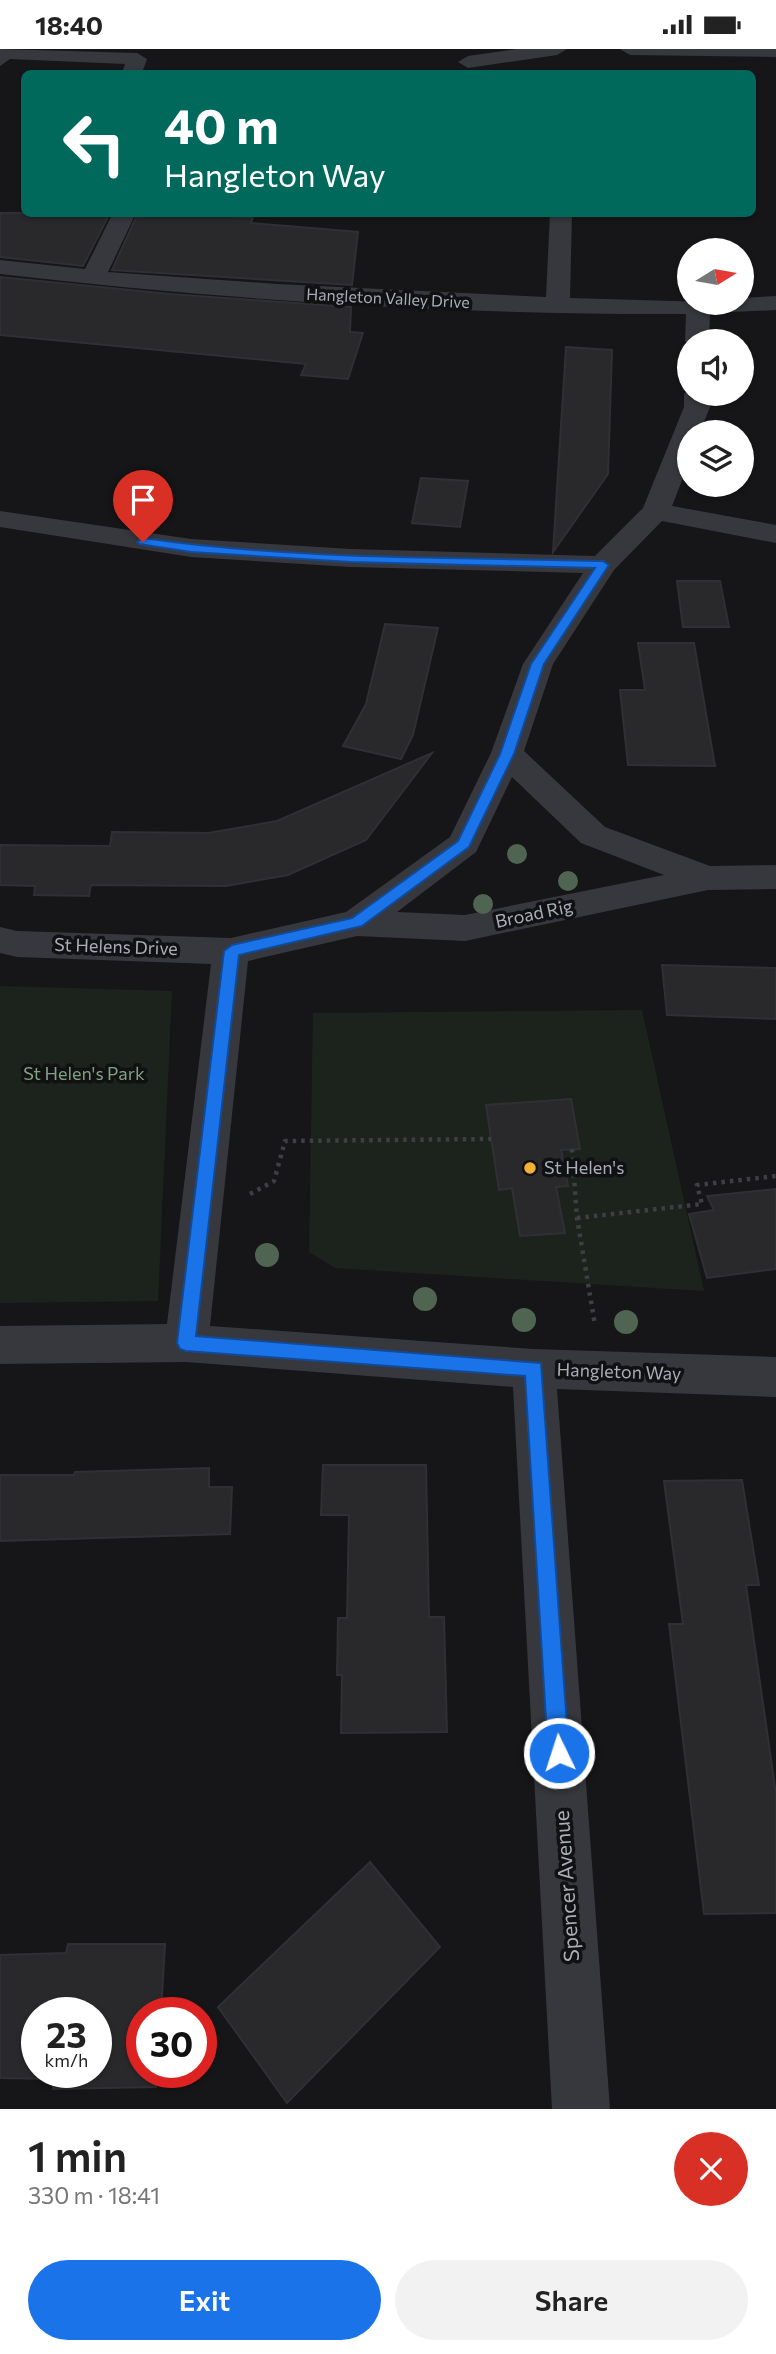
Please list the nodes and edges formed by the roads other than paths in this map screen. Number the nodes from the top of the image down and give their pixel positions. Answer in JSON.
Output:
{"nodes":[{"id":1,"x":558,"y":49,"type":"edge"},
{"id":2,"x":630,"y":49,"type":"edge"},
{"id":3,"x":776,"y":51,"type":"edge"},
{"id":4,"x":0,"y":60,"type":"edge"},
{"id":5,"x":467,"y":61,"type":"edge"},
{"id":6,"x":133,"y":70,"type":"edge"},
{"id":7,"x":123,"y":217,"type":"edge"},
{"id":8,"x":561,"y":217,"type":"edge"},
{"id":9,"x":0,"y":267,"type":"edge"},
{"id":10,"x":93,"y":278,"type":"junction"},
{"id":11,"x":776,"y":303,"type":"edge"},
{"id":12,"x":754,"y":305,"type":"edge"},
{"id":13,"x":558,"y":306,"type":"junction"},
{"id":14,"x":677,"y":309,"type":"edge"},
{"id":15,"x":697,"y":406,"type":"edge"},
{"id":16,"x":656,"y":511,"type":"junction"},
{"id":17,"x":0,"y":519,"type":"edge"},
{"id":18,"x":776,"y":534,"type":"edge"},
{"id":19,"x":603,"y":565,"type":"junction"},
{"id":20,"x":507,"y":754,"type":"junction"},
{"id":21,"x":708,"y":877,"type":"junction"},
{"id":22,"x":776,"y":877,"type":"edge"},
{"id":23,"x":357,"y":923,"type":"junction"},
{"id":24,"x":0,"y":940,"type":"edge"},
{"id":25,"x":232,"y":951,"type":"junction"},
{"id":26,"x":186,"y":1343,"type":"junction"},
{"id":27,"x":0,"y":1345,"type":"edge"},
{"id":28,"x":534,"y":1369,"type":"junction"},
{"id":29,"x":776,"y":1377,"type":"edge"},
{"id":30,"x":582,"y":2109,"type":"edge"}],
"edges":[{"from":1,"to":5,"type":"street"},
{"from":2,"to":3,"type":"street"},
{"from":4,"to":6,"type":"street"},
{"from":7,"to":10,"type":"street"},
{"from":8,"to":13,"type":"street"},
{"from":9,"to":10,"type":"street","name":"Hangleton Valley Drive"},
{"from":10,"to":13,"type":"street","name":"Hangleton Valley Drive"},
{"from":11,"to":12,"type":"street","name":"Hangleton Valley Drive"},
{"from":13,"to":14,"type":"street","name":"Hangleton Valley Drive"},
{"from":15,"to":16,"type":"street"},
{"from":16,"to":18,"type":"street"},
{"from":16,"to":19,"type":"street"},
{"from":17,"to":19,"type":"street"},
{"from":19,"to":20,"type":"street"},
{"from":20,"to":21,"type":"street","name":"Broad Rig"},
{"from":20,"to":23,"type":"street"},
{"from":21,"to":22,"type":"street","name":"Broad Rig"},
{"from":21,"to":23,"type":"street","name":"Broad Rig"},
{"from":23,"to":25,"type":"street","name":"St Helens Drive"},
{"from":24,"to":25,"type":"street","name":"St Helens Drive"},
{"from":25,"to":26,"type":"street"},
{"from":26,"to":27,"type":"street","name":"Hangleton Way"},
{"from":26,"to":28,"type":"street","name":"Hangleton Way"},
{"from":28,"to":29,"type":"street","name":"Hangleton Way"},
{"from":28,"to":30,"type":"street","name":"Spencer Avenue"}]}
